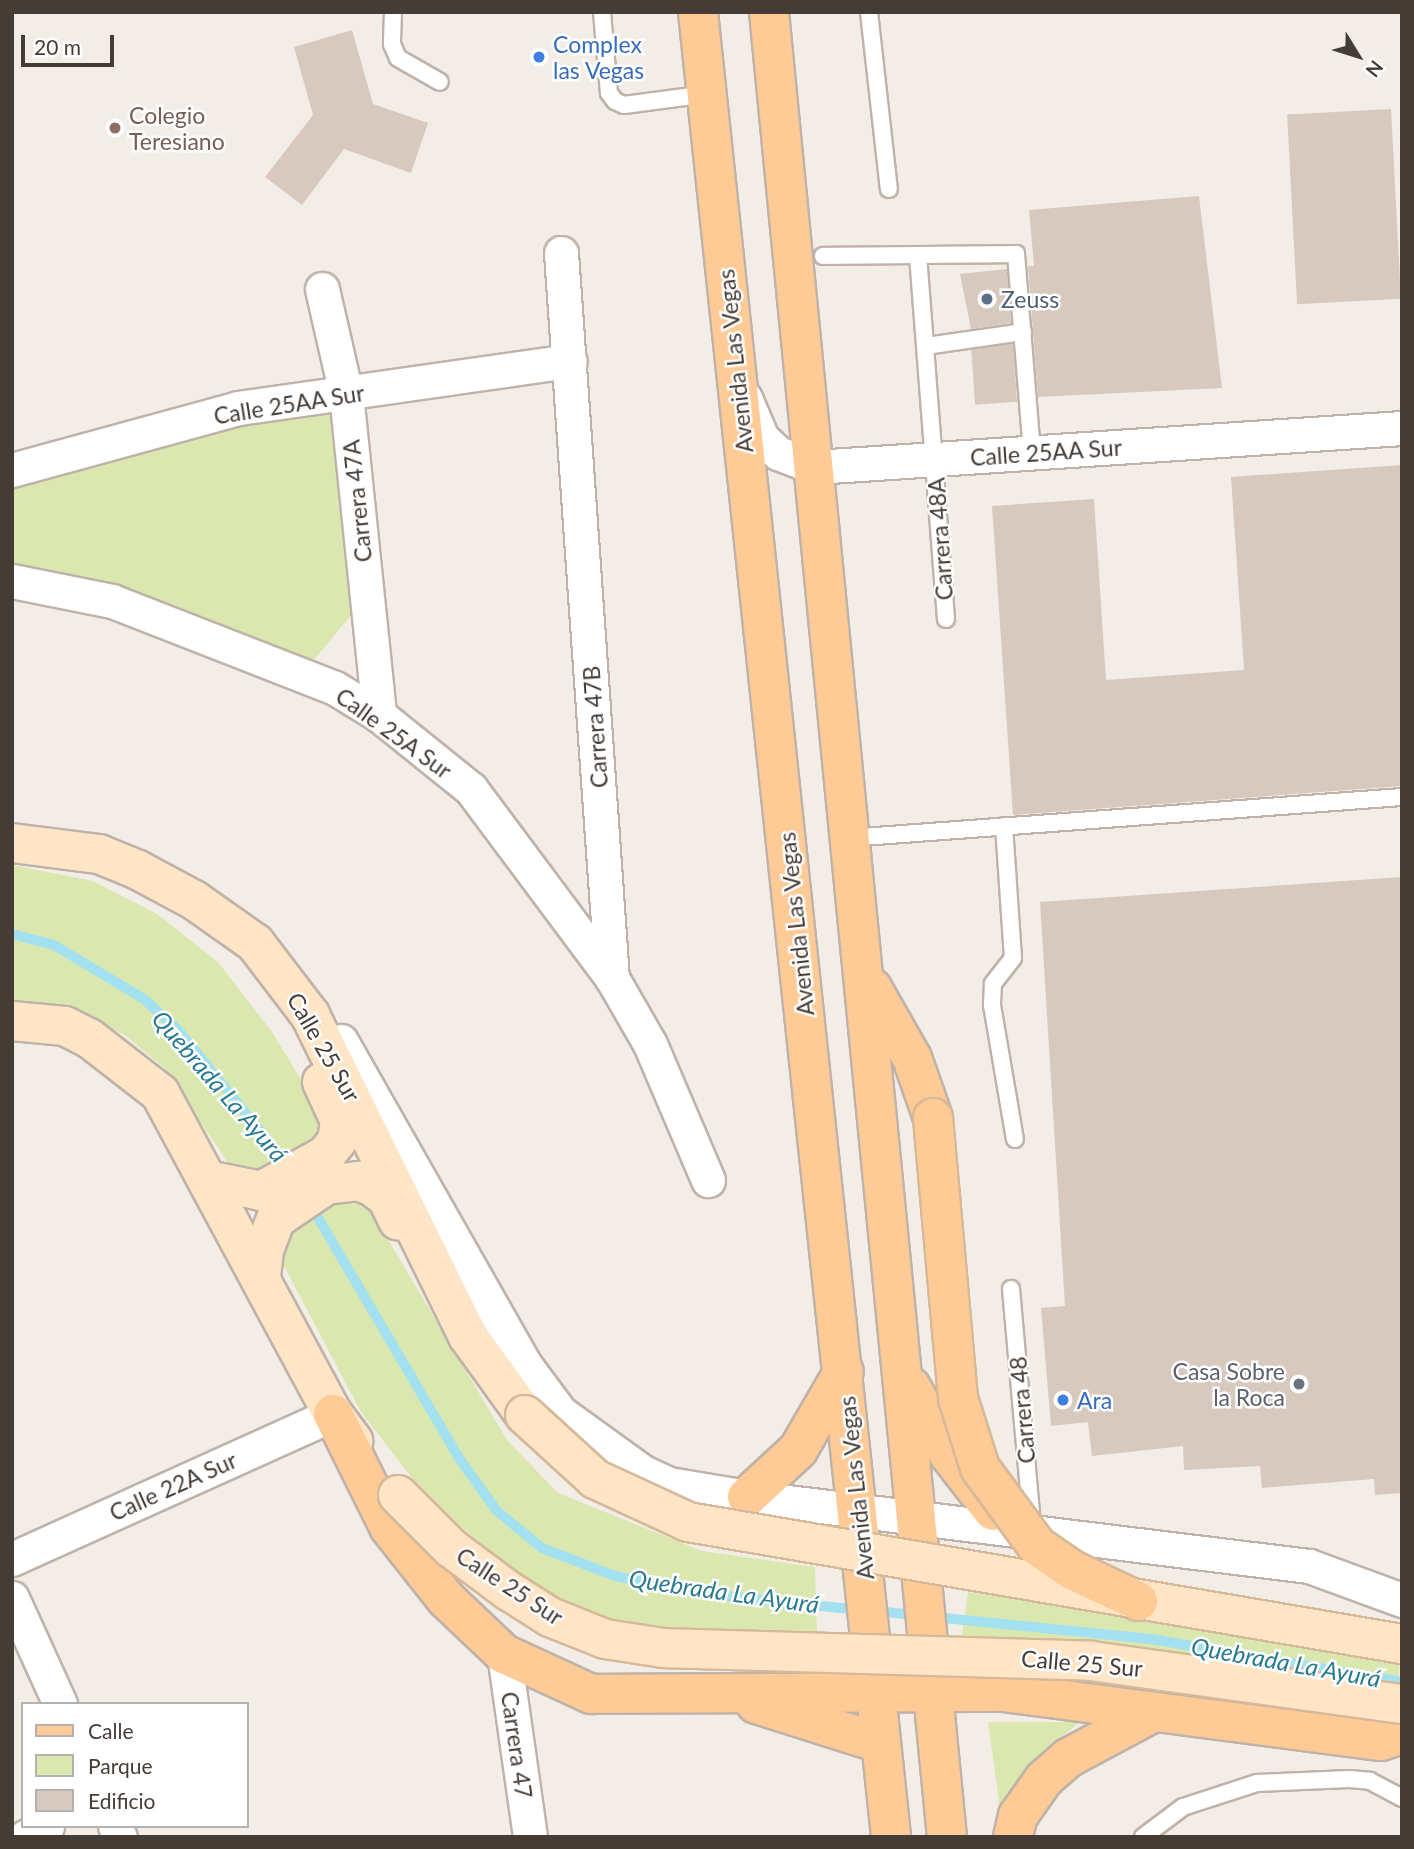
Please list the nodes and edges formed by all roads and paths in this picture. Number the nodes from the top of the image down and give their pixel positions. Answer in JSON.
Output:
{"nodes":[{"id":1,"x":393,"y":12,"type":"edge"},
{"id":2,"x":602,"y":12,"type":"edge"},
{"id":3,"x":698,"y":12,"type":"edge"},
{"id":4,"x":769,"y":12,"type":"edge"},
{"id":5,"x":869,"y":12,"type":"edge"},
{"id":6,"x":440,"y":82,"type":"dead end"},
{"id":7,"x":707,"y":94,"type":"junction"},
{"id":8,"x":889,"y":190,"type":"dead end"},
{"id":9,"x":561,"y":253,"type":"dead end"},
{"id":10,"x":918,"y":255,"type":"junction"},
{"id":11,"x":823,"y":256,"type":"dead end"},
{"id":12,"x":322,"y":289,"type":"dead end"},
{"id":13,"x":1023,"y":332,"type":"junction"},
{"id":14,"x":926,"y":346,"type":"junction"},
{"id":15,"x":570,"y":361,"type":"junction"},
{"id":16,"x":737,"y":379,"type":"junction"},
{"id":17,"x":346,"y":394,"type":"junction"},
{"id":18,"x":1402,"y":428,"type":"edge"},
{"id":19,"x":1032,"y":453,"type":"junction"},
{"id":20,"x":935,"y":459,"type":"junction"},
{"id":21,"x":815,"y":467,"type":"junction"},
{"id":22,"x":12,"y":470,"type":"edge"},
{"id":23,"x":12,"y":581,"type":"edge"},
{"id":24,"x":946,"y":619,"type":"dead end"},
{"id":25,"x":379,"y":715,"type":"junction"},
{"id":26,"x":1402,"y":797,"type":"edge"},
{"id":27,"x":1004,"y":826,"type":"junction"},
{"id":28,"x":849,"y":838,"type":"junction"},
{"id":29,"x":12,"y":843,"type":"edge"},
{"id":30,"x":99,"y":854,"type":"junction"},
{"id":31,"x":255,"y":943,"type":"junction"},
{"id":32,"x":865,"y":977,"type":"junction"},
{"id":33,"x":612,"y":978,"type":"junction"},
{"id":34,"x":12,"y":1021,"type":"edge"},
{"id":35,"x":1015,"y":1139,"type":"dead end"},
{"id":36,"x":320,"y":1174,"type":"junction"},
{"id":37,"x":208,"y":1180,"type":"junction"},
{"id":38,"x":708,"y":1180,"type":"dead end"},
{"id":39,"x":282,"y":1197,"type":"junction"},
{"id":40,"x":261,"y":1278,"type":"junction"},
{"id":41,"x":1011,"y":1289,"type":"dead end"},
{"id":42,"x":844,"y":1371,"type":"junction"},
{"id":43,"x":904,"y":1372,"type":"junction"},
{"id":44,"x":333,"y":1414,"type":"junction"},
{"id":45,"x":525,"y":1415,"type":"junction"},
{"id":46,"x":747,"y":1497,"type":"junction"},
{"id":47,"x":858,"y":1510,"type":"junction"},
{"id":48,"x":916,"y":1517,"type":"junction"},
{"id":49,"x":1021,"y":1530,"type":"junction"},
{"id":50,"x":12,"y":1559,"type":"edge"},
{"id":51,"x":12,"y":1598,"type":"edge"},
{"id":52,"x":1402,"y":1600,"type":"edge"},
{"id":53,"x":1138,"y":1601,"type":"junction"},
{"id":54,"x":1402,"y":1644,"type":"edge"},
{"id":55,"x":504,"y":1654,"type":"junction"},
{"id":56,"x":931,"y":1692,"type":"junction"},
{"id":57,"x":876,"y":1693,"type":"junction"},
{"id":58,"x":725,"y":1694,"type":"junction"},
{"id":59,"x":59,"y":1702,"type":"edge"},
{"id":60,"x":1402,"y":1704,"type":"edge"},
{"id":61,"x":1154,"y":1712,"type":"junction"},
{"id":62,"x":1395,"y":1738,"type":"edge"},
{"id":63,"x":880,"y":1743,"type":"junction"},
{"id":64,"x":1402,"y":1798,"type":"edge"},
{"id":65,"x":43,"y":1828,"type":"edge"},
{"id":66,"x":26,"y":1837,"type":"edge"},
{"id":67,"x":530,"y":1837,"type":"edge"},
{"id":68,"x":891,"y":1837,"type":"edge"},
{"id":69,"x":947,"y":1837,"type":"edge"},
{"id":70,"x":1013,"y":1837,"type":"edge"},
{"id":71,"x":1143,"y":1837,"type":"edge"}],
"edges":[{"from":1,"to":6,"type":"lane"},
{"from":2,"to":7,"type":"lane"},
{"from":3,"to":7,"type":"main road","name":"Avenida Las Vegas"},
{"from":4,"to":21,"type":"main road"},
{"from":5,"to":8,"type":"lane"},
{"from":7,"to":16,"type":"main road","name":"Avenida Las Vegas"},
{"from":9,"to":15,"type":"street","name":"Carrera 47B"},
{"from":10,"to":11,"type":"lane"},
{"from":10,"to":13,"type":"lane"},
{"from":10,"to":14,"type":"lane","name":"Carrera 48A"},
{"from":12,"to":17,"type":"street","name":"Carrera 47A"},
{"from":13,"to":14,"type":"lane"},
{"from":13,"to":19,"type":"lane"},
{"from":14,"to":20,"type":"lane","name":"Carrera 48A"},
{"from":15,"to":17,"type":"street","name":"Calle 25AA Sur"},
{"from":15,"to":33,"type":"street","name":"Carrera 47B"},
{"from":16,"to":21,"type":"street","name":"Calle 25AA Sur"},
{"from":16,"to":42,"type":"main road","name":"Avenida Las Vegas"},
{"from":17,"to":22,"type":"street","name":"Calle 25AA Sur"},
{"from":17,"to":25,"type":"street","name":"Carrera 47A"},
{"from":18,"to":19,"type":"street","name":"Calle 25AA Sur"},
{"from":19,"to":20,"type":"street","name":"Calle 25AA Sur"},
{"from":20,"to":21,"type":"street","name":"Calle 25AA Sur"},
{"from":20,"to":24,"type":"lane","name":"Carrera 48A"},
{"from":21,"to":28,"type":"main road"},
{"from":23,"to":25,"type":"street","name":"Calle 25A Sur"},
{"from":25,"to":33,"type":"street","name":"Calle 25A Sur"},
{"from":26,"to":27,"type":"lane"},
{"from":27,"to":28,"type":"lane"},
{"from":27,"to":35,"type":"lane"},
{"from":28,"to":32,"type":"main road"},
{"from":29,"to":30,"type":"main road","name":"Calle 25 Sur"},
{"from":30,"to":31,"type":"main road","name":"Calle 25 Sur"},
{"from":30,"to":36,"type":"main road"},
{"from":31,"to":45,"type":"main road","name":"Calle 25 Sur"},
{"from":31,"to":46,"type":"street","name":"Calle 25 Sur"},
{"from":32,"to":43,"type":"main road"},
{"from":32,"to":53,"type":"main road","bridge":true},
{"from":33,"to":38,"type":"street","name":"Carrera 47B"},
{"from":34,"to":37,"type":"main road","name":"Calle 25 Sur"},
{"from":36,"to":39,"type":"main road"},
{"from":36,"to":45,"type":"main road"},
{"from":37,"to":39,"type":"main road"},
{"from":37,"to":40,"type":"main road","name":"Calle 25 Sur"},
{"from":39,"to":40,"type":"main road"},
{"from":40,"to":44,"type":"main road","name":"Calle 25 Sur"},
{"from":41,"to":49,"type":"lane","name":"Carrera 48"},
{"from":42,"to":46,"type":"main road"},
{"from":42,"to":47,"type":"main road","name":"Avenida Las Vegas"},
{"from":43,"to":48,"type":"main road"},
{"from":43,"to":49,"type":"main road"},
{"from":44,"to":50,"type":"street","name":"Calle 22A Sur"},
{"from":44,"to":55,"type":"main road"},
{"from":44,"to":60,"type":"main road","name":"Calle 25 Sur","bridge":true},
{"from":45,"to":53,"type":"main road","name":"Calle 25 Sur","bridge":true},
{"from":46,"to":47,"type":"street","name":"Calle 25 Sur"},
{"from":47,"to":48,"type":"street","name":"Calle 25 Sur"},
{"from":47,"to":57,"type":"main road","name":"Avenida Las Vegas"},
{"from":48,"to":49,"type":"street","name":"Calle 25 Sur"},
{"from":48,"to":56,"type":"main road"},
{"from":49,"to":52,"type":"street","name":"Calle 25 Sur"},
{"from":51,"to":59,"type":"street"},
{"from":53,"to":54,"type":"main road","name":"Calle 25 Sur","bridge":true},
{"from":55,"to":58,"type":"main road"},
{"from":55,"to":67,"type":"street","name":"Carrera 47"},
{"from":56,"to":57,"type":"main road"},
{"from":56,"to":61,"type":"main road"},
{"from":56,"to":69,"type":"main road"},
{"from":57,"to":58,"type":"main road"},
{"from":57,"to":63,"type":"main road","name":"Avenida Las Vegas"},
{"from":58,"to":63,"type":"main road"},
{"from":61,"to":62,"type":"main road"},
{"from":61,"to":70,"type":"main road"},
{"from":63,"to":68,"type":"main road","name":"Avenida Las Vegas"},
{"from":64,"to":71,"type":"lane"},
{"from":65,"to":66,"type":"street"}]}
